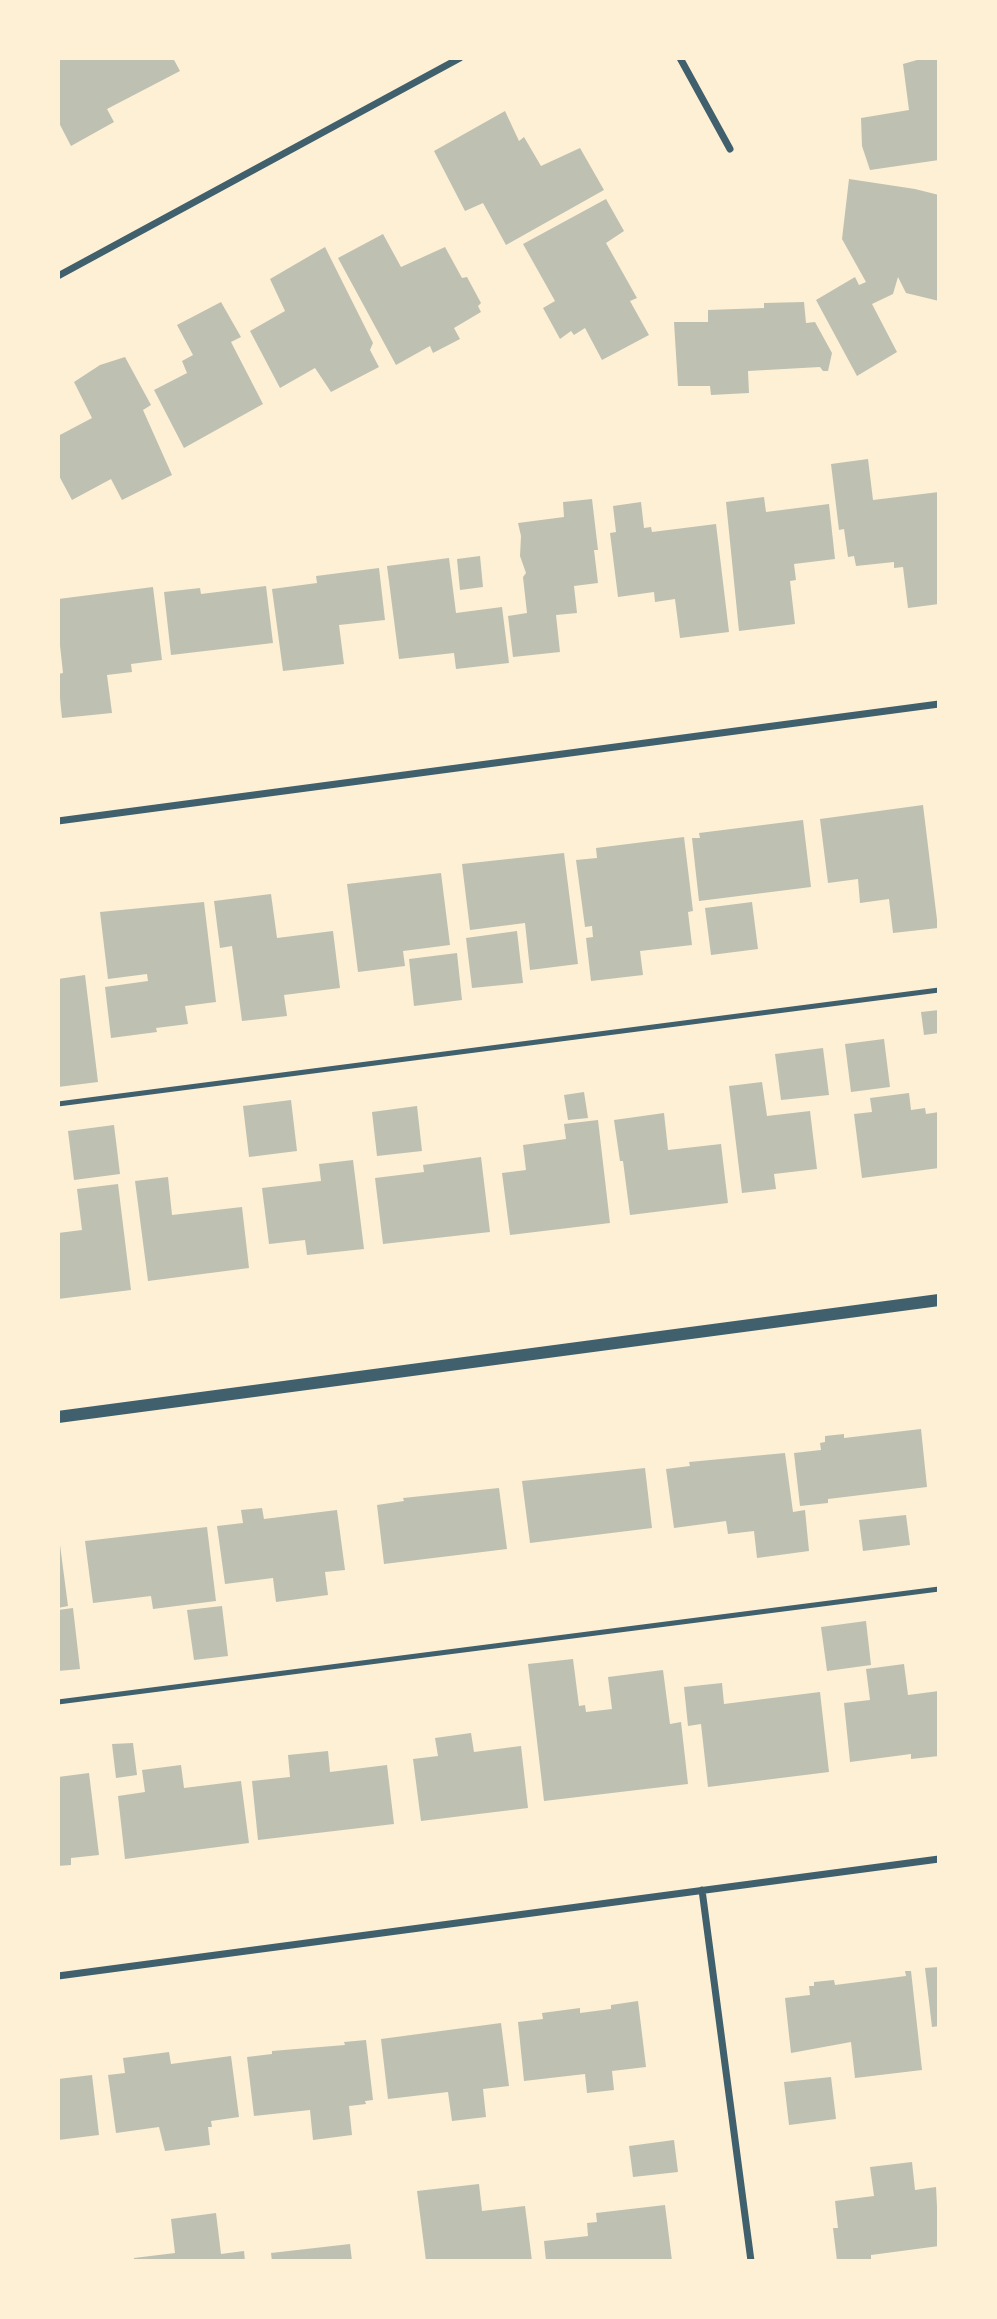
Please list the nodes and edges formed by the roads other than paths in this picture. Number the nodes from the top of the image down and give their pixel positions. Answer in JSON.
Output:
{"nodes":[{"id":1,"x":460,"y":58,"type":"edge"},
{"id":2,"x":680,"y":58,"type":"edge"},
{"id":3,"x":730,"y":149,"type":"dead end"},
{"id":4,"x":58,"y":276,"type":"edge"},
{"id":5,"x":939,"y":704,"type":"edge"},
{"id":6,"x":58,"y":821,"type":"edge"},
{"id":7,"x":939,"y":990,"type":"edge"},
{"id":8,"x":58,"y":1104,"type":"edge"},
{"id":9,"x":939,"y":1300,"type":"edge"},
{"id":10,"x":58,"y":1417,"type":"edge"},
{"id":11,"x":939,"y":1589,"type":"edge"},
{"id":12,"x":58,"y":1702,"type":"edge"},
{"id":13,"x":939,"y":1859,"type":"edge"},
{"id":14,"x":702,"y":1890,"type":"junction"},
{"id":15,"x":58,"y":1976,"type":"edge"},
{"id":16,"x":751,"y":2261,"type":"edge"}],
"edges":[{"from":1,"to":4,"type":"street"},
{"from":2,"to":3,"type":"street"},
{"from":5,"to":6,"type":"street"},
{"from":7,"to":8,"type":"lane"},
{"from":9,"to":10,"type":"street"},
{"from":11,"to":12,"type":"lane"},
{"from":13,"to":14,"type":"street"},
{"from":14,"to":15,"type":"street"},
{"from":14,"to":16,"type":"street"}]}
